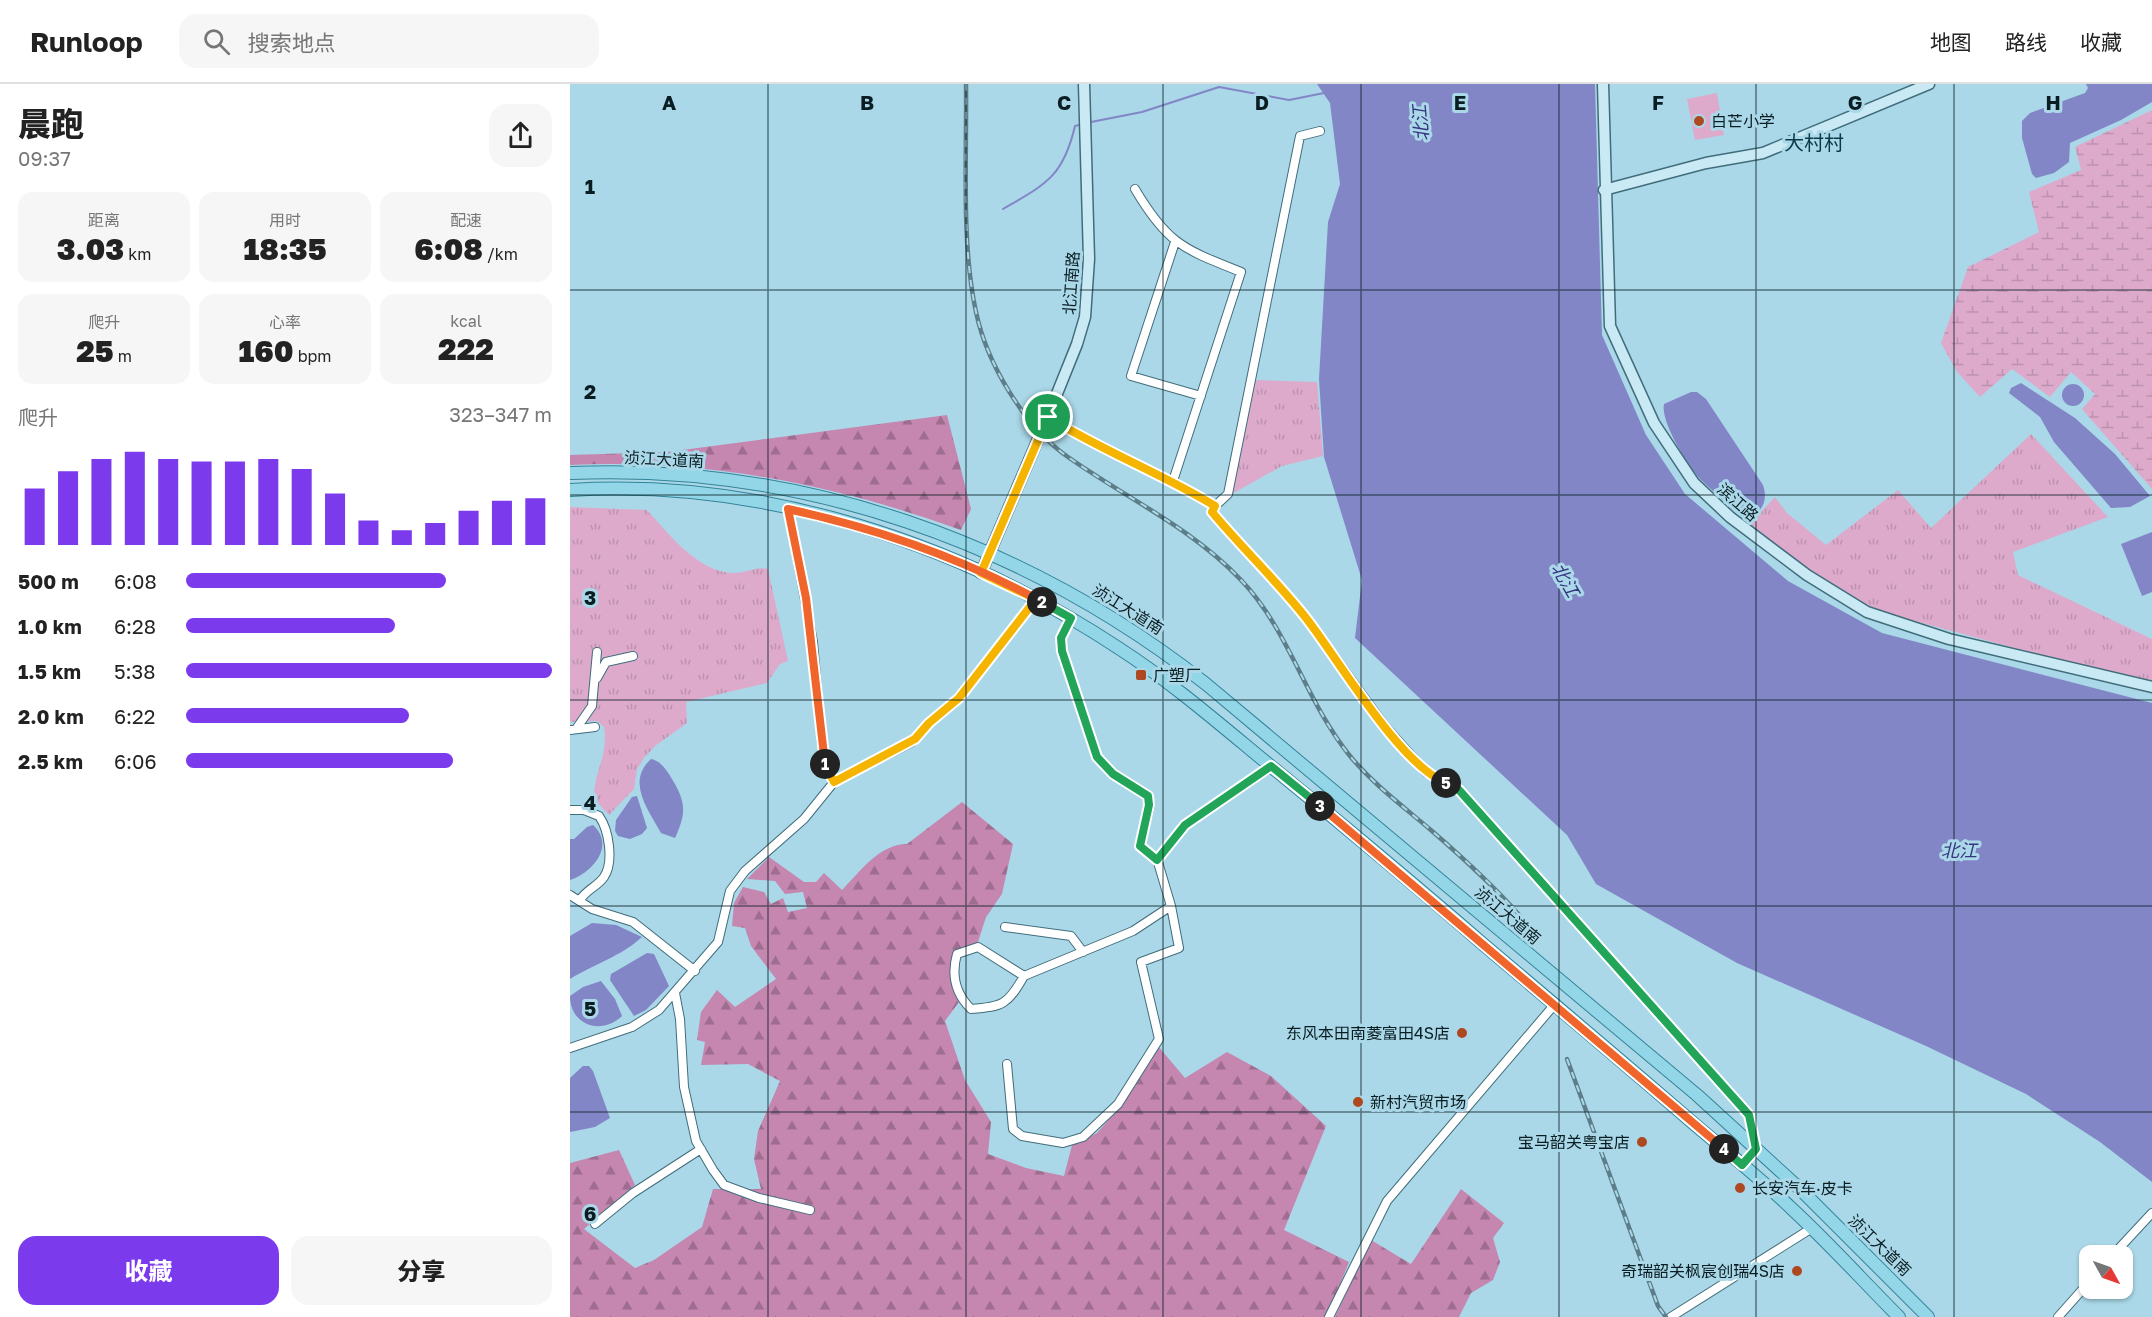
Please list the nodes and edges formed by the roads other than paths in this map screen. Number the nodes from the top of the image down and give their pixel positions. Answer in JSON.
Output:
{"nodes":[{"id":1,"x":1084,"y":84,"type":"edge"},
{"id":2,"x":1603,"y":84,"type":"edge"},
{"id":3,"x":1929,"y":84,"type":"edge"},
{"id":4,"x":1320,"y":131,"type":"dead end"},
{"id":5,"x":1134,"y":189,"type":"dead end"},
{"id":6,"x":1604,"y":190,"type":"junction"},
{"id":7,"x":1175,"y":242,"type":"junction"},
{"id":8,"x":1201,"y":396,"type":"junction"},
{"id":9,"x":1048,"y":417,"type":"junction"},
{"id":10,"x":570,"y":473,"type":"edge"},
{"id":11,"x":1173,"y":481,"type":"junction"},
{"id":12,"x":570,"y":490,"type":"edge"},
{"id":13,"x":1215,"y":506,"type":"junction"},
{"id":14,"x":788,"y":509,"type":"junction"},
{"id":15,"x":989,"y":554,"type":"junction"},
{"id":16,"x":981,"y":573,"type":"junction"},
{"id":17,"x":1036,"y":599,"type":"junction"},
{"id":18,"x":1071,"y":618,"type":"junction"},
{"id":19,"x":597,"y":652,"type":"dead end"},
{"id":20,"x":633,"y":656,"type":"dead end"},
{"id":21,"x":594,"y":686,"type":"junction"},
{"id":22,"x":2152,"y":687,"type":"edge"},
{"id":23,"x":596,"y":727,"type":"dead end"},
{"id":24,"x":573,"y":729,"type":"edge"},
{"id":25,"x":1271,"y":766,"type":"junction"},
{"id":26,"x":834,"y":782,"type":"junction"},
{"id":27,"x":570,"y":810,"type":"edge"},
{"id":28,"x":1157,"y":860,"type":"junction"},
{"id":29,"x":570,"y":895,"type":"edge"},
{"id":30,"x":580,"y":900,"type":"junction"},
{"id":31,"x":1171,"y":906,"type":"junction"},
{"id":32,"x":1005,"y":927,"type":"dead end"},
{"id":33,"x":1083,"y":952,"type":"junction"},
{"id":34,"x":695,"y":971,"type":"junction"},
{"id":35,"x":1024,"y":976,"type":"junction"},
{"id":36,"x":1569,"y":988,"type":"junction"},
{"id":37,"x":675,"y":993,"type":"junction"},
{"id":38,"x":1555,"y":1004,"type":"junction"},
{"id":39,"x":570,"y":1048,"type":"edge"},
{"id":40,"x":1007,"y":1064,"type":"dead end"},
{"id":41,"x":701,"y":1149,"type":"junction"},
{"id":42,"x":1756,"y":1149,"type":"junction"},
{"id":43,"x":1742,"y":1165,"type":"junction"},
{"id":44,"x":810,"y":1210,"type":"dead end"},
{"id":45,"x":2152,"y":1213,"type":"edge"},
{"id":46,"x":595,"y":1224,"type":"dead end"},
{"id":47,"x":1812,"y":1228,"type":"junction"},
{"id":48,"x":2122,"y":1245,"type":"edge"},
{"id":49,"x":2079,"y":1293,"type":"edge"},
{"id":50,"x":1329,"y":1317,"type":"edge"},
{"id":51,"x":1671,"y":1317,"type":"edge"},
{"id":52,"x":1899,"y":1317,"type":"edge"},
{"id":53,"x":1928,"y":1317,"type":"edge"},
{"id":54,"x":2058,"y":1317,"type":"edge"}],
"edges":[{"from":1,"to":9,"type":"street","name":"北江南路"},
{"from":2,"to":6,"type":"street","name":"滨江路"},
{"from":3,"to":6,"type":"street"},
{"from":4,"to":13,"type":"street"},
{"from":5,"to":7,"type":"street"},
{"from":6,"to":22,"type":"street","name":"滨江路"},
{"from":7,"to":8,"type":"street"},
{"from":7,"to":8,"type":"street"},
{"from":8,"to":11,"type":"street"},
{"from":9,"to":11,"type":"street"},
{"from":9,"to":15,"type":"street","name":"北江南路"},
{"from":10,"to":15,"type":"main road","name":"浈江大道南"},
{"from":11,"to":13,"type":"street"},
{"from":12,"to":14,"type":"main road","name":"浈江大道南"},
{"from":13,"to":42,"type":"street"},
{"from":14,"to":16,"type":"main road","name":"浈江大道南"},
{"from":14,"to":26,"type":"street"},
{"from":15,"to":16,"type":"street","name":"北江南路"},
{"from":15,"to":36,"type":"main road","name":"浈江大道南"},
{"from":16,"to":17,"type":"main road","name":"浈江大道南"},
{"from":17,"to":18,"type":"main road","name":"浈江大道南"},
{"from":17,"to":26,"type":"street"},
{"from":18,"to":25,"type":"main road","name":"浈江大道南"},
{"from":18,"to":28,"type":"street"},
{"from":19,"to":21,"type":"street"},
{"from":20,"to":21,"type":"street"},
{"from":21,"to":24,"type":"street"},
{"from":23,"to":24,"type":"street"},
{"from":25,"to":28,"type":"street"},
{"from":25,"to":38,"type":"main road","name":"浈江大道南"},
{"from":26,"to":34,"type":"street"},
{"from":27,"to":30,"type":"street"},
{"from":28,"to":31,"type":"street"},
{"from":29,"to":30,"type":"street"},
{"from":30,"to":34,"type":"street"},
{"from":31,"to":33,"type":"street"},
{"from":31,"to":40,"type":"street"},
{"from":32,"to":33,"type":"street"},
{"from":33,"to":35,"type":"street"},
{"from":34,"to":37,"type":"street"},
{"from":35,"to":35,"type":"street"},
{"from":36,"to":38,"type":"main road"},
{"from":36,"to":42,"type":"main road","name":"浈江大道南"},
{"from":37,"to":39,"type":"street"},
{"from":37,"to":41,"type":"street"},
{"from":38,"to":43,"type":"main road","name":"浈江大道南"},
{"from":38,"to":50,"type":"street"},
{"from":41,"to":44,"type":"street"},
{"from":41,"to":46,"type":"street"},
{"from":42,"to":43,"type":"main road"},
{"from":42,"to":53,"type":"main road","name":"浈江大道南"},
{"from":43,"to":47,"type":"main road","name":"浈江大道南"},
{"from":45,"to":48,"type":"street"},
{"from":47,"to":51,"type":"street"},
{"from":47,"to":52,"type":"main road","name":"浈江大道南"},
{"from":49,"to":54,"type":"street"}]}
